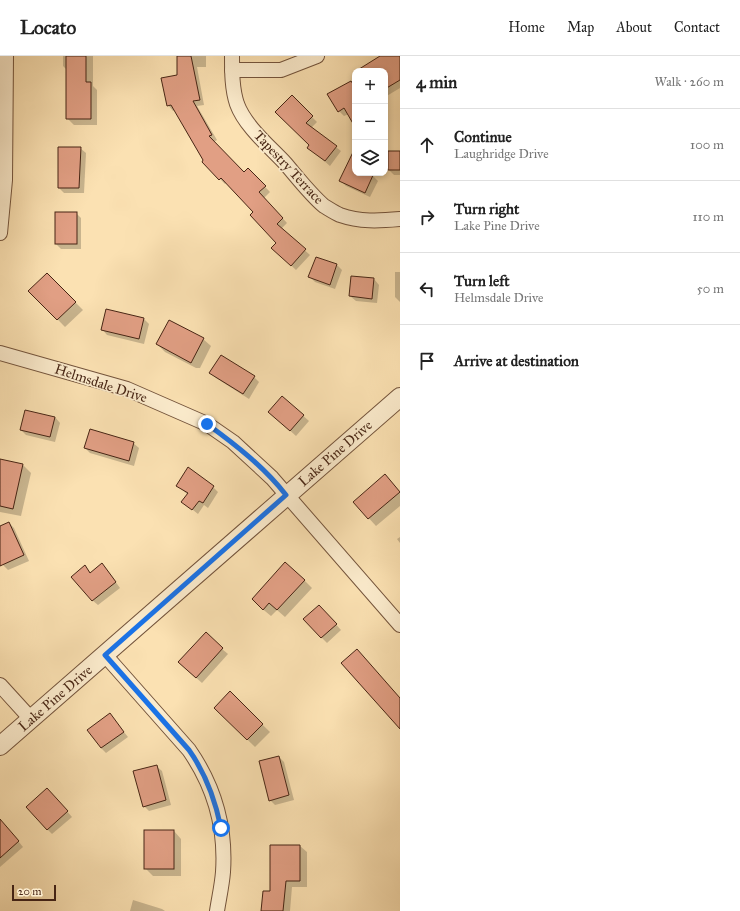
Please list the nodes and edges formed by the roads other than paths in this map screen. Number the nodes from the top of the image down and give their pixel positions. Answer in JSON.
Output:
{"nodes":[{"id":1,"x":6,"y":56,"type":"edge"},
{"id":2,"x":317,"y":56,"type":"edge"},
{"id":3,"x":232,"y":63,"type":"edge"},
{"id":4,"x":3,"y":117,"type":"edge"},
{"id":5,"x":400,"y":219,"type":"edge"},
{"id":6,"x":0,"y":233,"type":"edge"},
{"id":7,"x":0,"y":353,"type":"edge"},
{"id":8,"x":400,"y":398,"type":"edge"},
{"id":9,"x":286,"y":495,"type":"junction"},
{"id":10,"x":400,"y":625,"type":"edge"},
{"id":11,"x":105,"y":655,"type":"junction"},
{"id":12,"x":0,"y":685,"type":"edge"},
{"id":13,"x":31,"y":719,"type":"junction"},
{"id":14,"x":0,"y":746,"type":"edge"},
{"id":15,"x":217,"y":911,"type":"edge"}],
"edges":[{"from":1,"to":4,"type":"street"},
{"from":2,"to":3,"type":"street"},
{"from":3,"to":5,"type":"street","name":"Tapestry Terrace"},
{"from":4,"to":6,"type":"street"},
{"from":7,"to":9,"type":"street","name":"Helmsdale Drive"},
{"from":8,"to":9,"type":"street","name":"Lake Pine Drive"},
{"from":9,"to":10,"type":"street","name":"Helmsdale Drive"},
{"from":9,"to":11,"type":"street","name":"Lake Pine Drive"},
{"from":11,"to":13,"type":"street","name":"Lake Pine Drive"},
{"from":11,"to":15,"type":"street"},
{"from":12,"to":13,"type":"street"},
{"from":13,"to":14,"type":"street","name":"Lake Pine Drive"}]}
